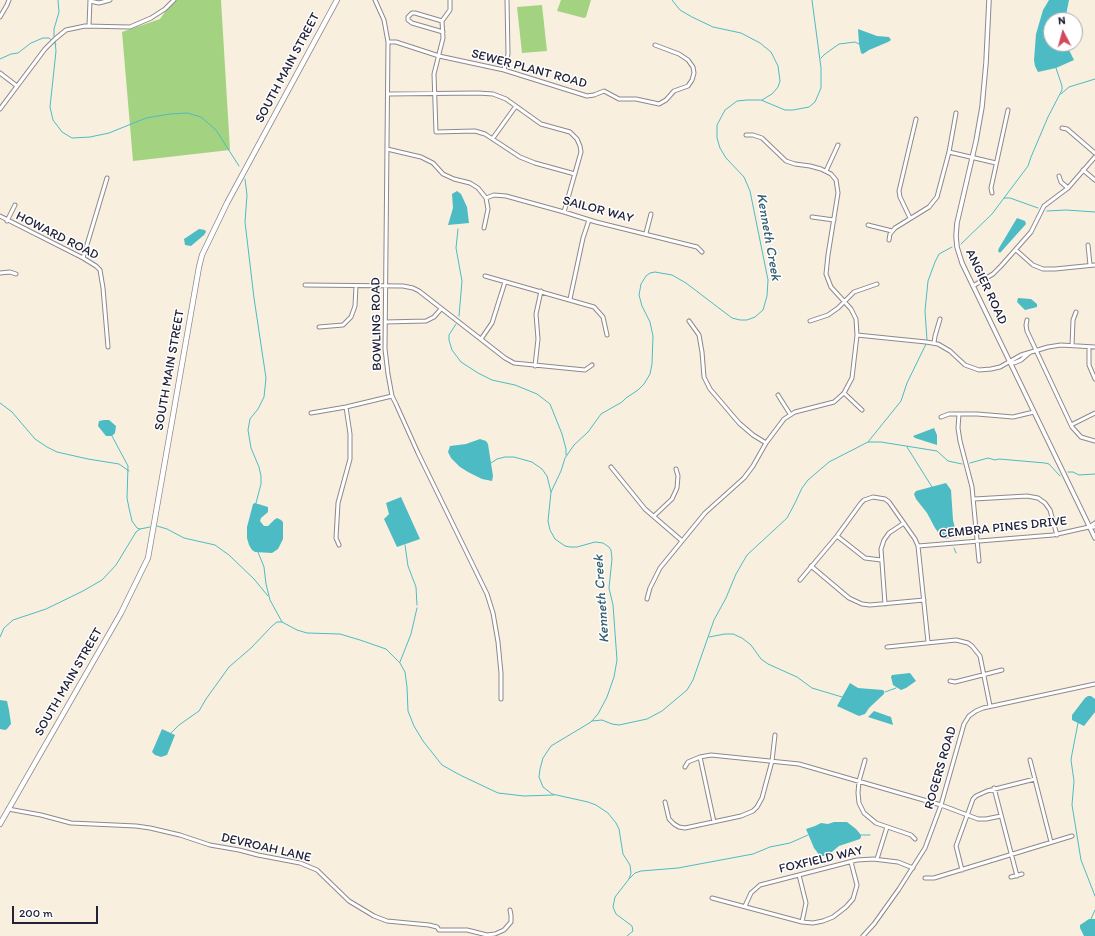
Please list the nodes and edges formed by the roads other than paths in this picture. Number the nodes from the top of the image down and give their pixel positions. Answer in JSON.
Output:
{"nodes":[{"id":1,"x":9,"y":0,"type":"edge"},
{"id":2,"x":90,"y":0,"type":"edge"},
{"id":3,"x":110,"y":0,"type":"edge"},
{"id":4,"x":174,"y":0,"type":"edge"},
{"id":5,"x":337,"y":0,"type":"edge"},
{"id":6,"x":376,"y":0,"type":"edge"},
{"id":7,"x":450,"y":0,"type":"edge"},
{"id":8,"x":507,"y":0,"type":"edge"},
{"id":9,"x":989,"y":0,"type":"edge"},
{"id":10,"x":0,"y":17,"type":"edge"},
{"id":11,"x":442,"y":21,"type":"junction"},
{"id":12,"x":89,"y":26,"type":"junction"},
{"id":13,"x":443,"y":32,"type":"junction"},
{"id":14,"x":388,"y":42,"type":"junction"},
{"id":15,"x":655,"y":45,"type":"dead end"},
{"id":16,"x":439,"y":56,"type":"junction"},
{"id":17,"x":504,"y":70,"type":"junction"},
{"id":18,"x":1,"y":75,"type":"edge"},
{"id":19,"x":17,"y":86,"type":"junction"},
{"id":20,"x":435,"y":93,"type":"junction"},
{"id":21,"x":388,"y":94,"type":"junction"},
{"id":22,"x":516,"y":106,"type":"junction"},
{"id":23,"x":0,"y":109,"type":"edge"},
{"id":24,"x":1008,"y":110,"type":"dead end"},
{"id":25,"x":956,"y":113,"type":"dead end"},
{"id":26,"x":916,"y":118,"type":"dead end"},
{"id":27,"x":1062,"y":128,"type":"dead end"},
{"id":28,"x":746,"y":135,"type":"dead end"},
{"id":29,"x":493,"y":138,"type":"junction"},
{"id":30,"x":838,"y":145,"type":"dead end"},
{"id":31,"x":387,"y":149,"type":"junction"},
{"id":32,"x":949,"y":152,"type":"junction"},
{"id":33,"x":1095,"y":153,"type":"edge"},
{"id":34,"x":1095,"y":156,"type":"edge"},
{"id":35,"x":972,"y":157,"type":"junction"},
{"id":36,"x":996,"y":163,"type":"junction"},
{"id":37,"x":1083,"y":170,"type":"junction"},
{"id":38,"x":826,"y":171,"type":"junction"},
{"id":39,"x":575,"y":174,"type":"junction"},
{"id":40,"x":1058,"y":176,"type":"dead end"},
{"id":41,"x":107,"y":178,"type":"dead end"},
{"id":42,"x":1095,"y":180,"type":"edge"},
{"id":43,"x":1068,"y":188,"type":"junction"},
{"id":44,"x":992,"y":193,"type":"dead end"},
{"id":45,"x":486,"y":198,"type":"junction"},
{"id":46,"x":15,"y":205,"type":"dead end"},
{"id":47,"x":564,"y":212,"type":"junction"},
{"id":48,"x":651,"y":214,"type":"dead end"},
{"id":49,"x":0,"y":216,"type":"edge"},
{"id":50,"x":812,"y":216,"type":"dead end"},
{"id":51,"x":910,"y":218,"type":"junction"},
{"id":52,"x":589,"y":220,"type":"junction"},
{"id":53,"x":834,"y":220,"type":"junction"},
{"id":54,"x":7,"y":221,"type":"junction"},
{"id":55,"x":868,"y":225,"type":"dead end"},
{"id":56,"x":484,"y":228,"type":"dead end"},
{"id":57,"x":892,"y":231,"type":"junction"},
{"id":58,"x":646,"y":233,"type":"junction"},
{"id":59,"x":889,"y":240,"type":"dead end"},
{"id":60,"x":1088,"y":245,"type":"dead end"},
{"id":61,"x":1016,"y":250,"type":"junction"},
{"id":62,"x":702,"y":252,"type":"dead end"},
{"id":63,"x":83,"y":258,"type":"junction"},
{"id":64,"x":1095,"y":265,"type":"edge"},
{"id":65,"x":1090,"y":266,"type":"junction"},
{"id":66,"x":0,"y":273,"type":"edge"},
{"id":67,"x":16,"y":274,"type":"dead end"},
{"id":68,"x":485,"y":276,"type":"dead end"},
{"id":69,"x":505,"y":282,"type":"junction"},
{"id":70,"x":877,"y":284,"type":"dead end"},
{"id":71,"x":305,"y":285,"type":"dead end"},
{"id":72,"x":356,"y":286,"type":"junction"},
{"id":73,"x":386,"y":286,"type":"junction"},
{"id":74,"x":973,"y":286,"type":"junction"},
{"id":75,"x":541,"y":291,"type":"junction"},
{"id":76,"x":570,"y":299,"type":"junction"},
{"id":77,"x":845,"y":302,"type":"junction"},
{"id":78,"x":441,"y":309,"type":"junction"},
{"id":79,"x":1076,"y":312,"type":"dead end"},
{"id":80,"x":940,"y":319,"type":"dead end"},
{"id":81,"x":1027,"y":320,"type":"dead end"},
{"id":82,"x":810,"y":321,"type":"dead end"},
{"id":83,"x":385,"y":322,"type":"junction"},
{"id":84,"x":689,"y":322,"type":"dead end"},
{"id":85,"x":319,"y":328,"type":"dead end"},
{"id":86,"x":607,"y":335,"type":"dead end"},
{"id":87,"x":857,"y":335,"type":"junction"},
{"id":88,"x":481,"y":338,"type":"junction"},
{"id":89,"x":934,"y":343,"type":"junction"},
{"id":90,"x":1072,"y":346,"type":"junction"},
{"id":91,"x":108,"y":347,"type":"dead end"},
{"id":92,"x":1089,"y":347,"type":"junction"},
{"id":93,"x":1095,"y":347,"type":"edge"},
{"id":94,"x":1036,"y":350,"type":"junction"},
{"id":95,"x":1010,"y":362,"type":"junction"},
{"id":96,"x":592,"y":365,"type":"dead end"},
{"id":97,"x":535,"y":366,"type":"junction"},
{"id":98,"x":1095,"y":379,"type":"edge"},
{"id":99,"x":844,"y":393,"type":"junction"},
{"id":100,"x":778,"y":395,"type":"dead end"},
{"id":101,"x":392,"y":396,"type":"junction"},
{"id":102,"x":346,"y":407,"type":"junction"},
{"id":103,"x":862,"y":410,"type":"dead end"},
{"id":104,"x":1034,"y":412,"type":"junction"},
{"id":105,"x":311,"y":413,"type":"dead end"},
{"id":106,"x":1095,"y":413,"type":"edge"},
{"id":107,"x":790,"y":414,"type":"junction"},
{"id":108,"x":958,"y":414,"type":"junction"},
{"id":109,"x":941,"y":417,"type":"dead end"},
{"id":110,"x":1071,"y":425,"type":"junction"},
{"id":111,"x":1095,"y":441,"type":"edge"},
{"id":112,"x":766,"y":443,"type":"junction"},
{"id":113,"x":611,"y":467,"type":"dead end"},
{"id":114,"x":676,"y":469,"type":"dead end"},
{"id":115,"x":974,"y":499,"type":"junction"},
{"id":116,"x":654,"y":516,"type":"junction"},
{"id":117,"x":904,"y":523,"type":"junction"},
{"id":118,"x":1095,"y":523,"type":"edge"},
{"id":119,"x":1089,"y":527,"type":"junction"},
{"id":120,"x":1095,"y":527,"type":"edge"},
{"id":121,"x":1057,"y":535,"type":"junction"},
{"id":122,"x":837,"y":536,"type":"junction"},
{"id":123,"x":1095,"y":538,"type":"edge"},
{"id":124,"x":681,"y":540,"type":"junction"},
{"id":125,"x":977,"y":541,"type":"junction"},
{"id":126,"x":339,"y":544,"type":"dead end"},
{"id":127,"x":918,"y":546,"type":"junction"},
{"id":128,"x":881,"y":560,"type":"junction"},
{"id":129,"x":979,"y":561,"type":"dead end"},
{"id":130,"x":812,"y":566,"type":"junction"},
{"id":131,"x":800,"y":580,"type":"dead end"},
{"id":132,"x":647,"y":599,"type":"dead end"},
{"id":133,"x":924,"y":600,"type":"junction"},
{"id":134,"x":885,"y":604,"type":"junction"},
{"id":135,"x":928,"y":642,"type":"junction"},
{"id":136,"x":887,"y":646,"type":"dead end"},
{"id":137,"x":1002,"y":670,"type":"dead end"},
{"id":138,"x":984,"y":674,"type":"junction"},
{"id":139,"x":950,"y":681,"type":"dead end"},
{"id":140,"x":1095,"y":684,"type":"edge"},
{"id":141,"x":502,"y":699,"type":"dead end"},
{"id":142,"x":990,"y":706,"type":"junction"},
{"id":143,"x":774,"y":735,"type":"dead end"},
{"id":144,"x":700,"y":757,"type":"junction"},
{"id":145,"x":865,"y":760,"type":"dead end"},
{"id":146,"x":1030,"y":760,"type":"dead end"},
{"id":147,"x":772,"y":761,"type":"junction"},
{"id":148,"x":686,"y":767,"type":"dead end"},
{"id":149,"x":1035,"y":779,"type":"junction"},
{"id":150,"x":859,"y":781,"type":"junction"},
{"id":151,"x":994,"y":788,"type":"junction"},
{"id":152,"x":665,"y":802,"type":"dead end"},
{"id":153,"x":941,"y":805,"type":"junction"},
{"id":154,"x":8,"y":809,"type":"junction"},
{"id":155,"x":966,"y":815,"type":"junction"},
{"id":156,"x":1001,"y":816,"type":"junction"},
{"id":157,"x":714,"y":822,"type":"junction"},
{"id":158,"x":0,"y":824,"type":"edge"},
{"id":159,"x":887,"y":827,"type":"junction"},
{"id":160,"x":1072,"y":836,"type":"dead end"},
{"id":161,"x":915,"y":839,"type":"dead end"},
{"id":162,"x":1051,"y":842,"type":"junction"},
{"id":163,"x":1011,"y":855,"type":"junction"},
{"id":164,"x":877,"y":859,"type":"junction"},
{"id":165,"x":851,"y":862,"type":"junction"},
{"id":166,"x":913,"y":868,"type":"junction"},
{"id":167,"x":962,"y":870,"type":"junction"},
{"id":168,"x":1022,"y":874,"type":"dead end"},
{"id":169,"x":798,"y":875,"type":"junction"},
{"id":170,"x":1016,"y":876,"type":"junction"},
{"id":171,"x":1011,"y":877,"type":"dead end"},
{"id":172,"x":925,"y":878,"type":"dead end"},
{"id":173,"x":712,"y":898,"type":"dead end"},
{"id":174,"x":745,"y":906,"type":"junction"},
{"id":175,"x":510,"y":910,"type":"dead end"},
{"id":176,"x":802,"y":922,"type":"junction"},
{"id":177,"x":863,"y":936,"type":"edge"}],
"edges":[{"from":1,"to":10,"type":"street"},
{"from":2,"to":3,"type":"street"},
{"from":2,"to":12,"type":"street"},
{"from":4,"to":12,"type":"street"},
{"from":5,"to":154,"type":"highway","name":"SOUTH MAIN STREET"},
{"from":6,"to":14,"type":"street","name":"BOWLING ROAD"},
{"from":7,"to":11,"type":"street"},
{"from":8,"to":17,"type":"street"},
{"from":9,"to":35,"type":"street","name":"ANGIER ROAD"},
{"from":11,"to":13,"type":"street"},
{"from":11,"to":13,"type":"street"},
{"from":12,"to":19,"type":"street"},
{"from":13,"to":16,"type":"street"},
{"from":14,"to":16,"type":"street","name":"SEWER PLANT ROAD"},
{"from":14,"to":21,"type":"street","name":"BOWLING ROAD"},
{"from":15,"to":17,"type":"street","name":"SEWER PLANT ROAD"},
{"from":16,"to":17,"type":"street","name":"SEWER PLANT ROAD"},
{"from":16,"to":20,"type":"street"},
{"from":18,"to":19,"type":"street"},
{"from":19,"to":23,"type":"street"},
{"from":20,"to":21,"type":"street"},
{"from":20,"to":22,"type":"street"},
{"from":20,"to":29,"type":"street"},
{"from":21,"to":31,"type":"street","name":"BOWLING ROAD"},
{"from":22,"to":29,"type":"street"},
{"from":22,"to":39,"type":"street"},
{"from":24,"to":36,"type":"street"},
{"from":25,"to":32,"type":"street"},
{"from":26,"to":51,"type":"street"},
{"from":27,"to":33,"type":"street"},
{"from":28,"to":38,"type":"street"},
{"from":29,"to":39,"type":"street"},
{"from":30,"to":38,"type":"street"},
{"from":31,"to":45,"type":"street"},
{"from":31,"to":73,"type":"street","name":"BOWLING ROAD"},
{"from":32,"to":35,"type":"street"},
{"from":32,"to":51,"type":"street"},
{"from":34,"to":37,"type":"street"},
{"from":35,"to":36,"type":"street"},
{"from":35,"to":74,"type":"street","name":"ANGIER ROAD"},
{"from":36,"to":44,"type":"street"},
{"from":37,"to":42,"type":"street"},
{"from":37,"to":43,"type":"street"},
{"from":38,"to":53,"type":"street"},
{"from":39,"to":47,"type":"street"},
{"from":40,"to":43,"type":"street"},
{"from":41,"to":63,"type":"street"},
{"from":43,"to":61,"type":"street"},
{"from":45,"to":47,"type":"street","name":"SAILOR WAY"},
{"from":45,"to":56,"type":"street"},
{"from":46,"to":54,"type":"street"},
{"from":47,"to":52,"type":"street","name":"SAILOR WAY"},
{"from":48,"to":58,"type":"street"},
{"from":49,"to":54,"type":"street","name":"HOWARD ROAD"},
{"from":50,"to":53,"type":"street"},
{"from":51,"to":57,"type":"street"},
{"from":52,"to":58,"type":"street","name":"SAILOR WAY"},
{"from":52,"to":76,"type":"street"},
{"from":53,"to":77,"type":"street"},
{"from":54,"to":63,"type":"street","name":"HOWARD ROAD"},
{"from":55,"to":57,"type":"street"},
{"from":57,"to":59,"type":"street"},
{"from":58,"to":62,"type":"street","name":"SAILOR WAY"},
{"from":60,"to":65,"type":"street"},
{"from":61,"to":65,"type":"street"},
{"from":61,"to":74,"type":"street"},
{"from":63,"to":91,"type":"street","name":"HOWARD ROAD"},
{"from":64,"to":65,"type":"street"},
{"from":66,"to":67,"type":"street"},
{"from":68,"to":69,"type":"street"},
{"from":69,"to":75,"type":"street"},
{"from":69,"to":88,"type":"street"},
{"from":70,"to":77,"type":"street"},
{"from":71,"to":72,"type":"street"},
{"from":72,"to":73,"type":"street"},
{"from":72,"to":85,"type":"street"},
{"from":73,"to":78,"type":"street"},
{"from":73,"to":83,"type":"street","name":"BOWLING ROAD"},
{"from":74,"to":95,"type":"street","name":"ANGIER ROAD"},
{"from":75,"to":76,"type":"street"},
{"from":75,"to":97,"type":"street"},
{"from":76,"to":86,"type":"street"},
{"from":77,"to":82,"type":"street"},
{"from":77,"to":87,"type":"street"},
{"from":78,"to":83,"type":"street"},
{"from":78,"to":88,"type":"street"},
{"from":79,"to":90,"type":"street"},
{"from":80,"to":89,"type":"street"},
{"from":81,"to":94,"type":"street"},
{"from":83,"to":101,"type":"street","name":"BOWLING ROAD"},
{"from":84,"to":112,"type":"street"},
{"from":87,"to":89,"type":"street"},
{"from":87,"to":99,"type":"street"},
{"from":88,"to":97,"type":"street"},
{"from":89,"to":95,"type":"street"},
{"from":90,"to":92,"type":"street"},
{"from":90,"to":94,"type":"street"},
{"from":92,"to":93,"type":"street"},
{"from":92,"to":98,"type":"street"},
{"from":94,"to":95,"type":"street"},
{"from":94,"to":110,"type":"street"},
{"from":95,"to":104,"type":"street","name":"ANGIER ROAD"},
{"from":96,"to":97,"type":"street"},
{"from":99,"to":103,"type":"street"},
{"from":99,"to":107,"type":"street"},
{"from":100,"to":107,"type":"street"},
{"from":101,"to":102,"type":"street"},
{"from":101,"to":141,"type":"street","name":"BOWLING ROAD"},
{"from":102,"to":105,"type":"street"},
{"from":102,"to":126,"type":"street"},
{"from":104,"to":108,"type":"street"},
{"from":104,"to":119,"type":"street","name":"ANGIER ROAD"},
{"from":106,"to":110,"type":"street"},
{"from":107,"to":112,"type":"street"},
{"from":108,"to":109,"type":"street"},
{"from":108,"to":115,"type":"street"},
{"from":110,"to":111,"type":"street"},
{"from":112,"to":124,"type":"street"},
{"from":113,"to":116,"type":"street"},
{"from":114,"to":116,"type":"street"},
{"from":115,"to":121,"type":"street"},
{"from":115,"to":125,"type":"street"},
{"from":116,"to":124,"type":"street"},
{"from":117,"to":122,"type":"street"},
{"from":117,"to":127,"type":"street"},
{"from":117,"to":128,"type":"street"},
{"from":118,"to":119,"type":"street"},
{"from":119,"to":120,"type":"street"},
{"from":119,"to":121,"type":"street","name":"CEMBRA PINES DRIVE"},
{"from":119,"to":123,"type":"street","name":"ANGIER ROAD"},
{"from":121,"to":125,"type":"street","name":"CEMBRA PINES DRIVE"},
{"from":122,"to":128,"type":"street"},
{"from":122,"to":130,"type":"street"},
{"from":124,"to":132,"type":"street"},
{"from":125,"to":127,"type":"street","name":"CEMBRA PINES DRIVE"},
{"from":125,"to":129,"type":"street"},
{"from":127,"to":133,"type":"street"},
{"from":128,"to":134,"type":"street"},
{"from":130,"to":131,"type":"street"},
{"from":130,"to":134,"type":"street"},
{"from":133,"to":134,"type":"street"},
{"from":133,"to":135,"type":"street"},
{"from":135,"to":136,"type":"street"},
{"from":135,"to":138,"type":"street"},
{"from":137,"to":138,"type":"street"},
{"from":138,"to":139,"type":"street"},
{"from":138,"to":142,"type":"street"},
{"from":140,"to":142,"type":"street","name":"ROGERS ROAD"},
{"from":142,"to":153,"type":"street","name":"ROGERS ROAD"},
{"from":143,"to":147,"type":"street"},
{"from":144,"to":147,"type":"street"},
{"from":144,"to":148,"type":"street"},
{"from":144,"to":157,"type":"street"},
{"from":145,"to":150,"type":"street"},
{"from":146,"to":149,"type":"street"},
{"from":147,"to":150,"type":"street"},
{"from":147,"to":157,"type":"street"},
{"from":149,"to":151,"type":"street"},
{"from":149,"to":162,"type":"street"},
{"from":150,"to":153,"type":"street"},
{"from":150,"to":159,"type":"street"},
{"from":151,"to":155,"type":"street"},
{"from":151,"to":156,"type":"street"},
{"from":152,"to":157,"type":"street"},
{"from":153,"to":155,"type":"street"},
{"from":153,"to":166,"type":"street","name":"ROGERS ROAD"},
{"from":154,"to":158,"type":"highway","name":"SOUTH MAIN STREET"},
{"from":154,"to":175,"type":"street","name":"DEVROAH LANE"},
{"from":155,"to":156,"type":"street"},
{"from":155,"to":167,"type":"street"},
{"from":156,"to":163,"type":"street"},
{"from":159,"to":161,"type":"street"},
{"from":159,"to":164,"type":"street"},
{"from":160,"to":162,"type":"street"},
{"from":162,"to":163,"type":"street"},
{"from":163,"to":167,"type":"street"},
{"from":163,"to":170,"type":"street"},
{"from":164,"to":165,"type":"street","name":"FOXFIELD WAY"},
{"from":164,"to":166,"type":"street","name":"FOXFIELD WAY"},
{"from":165,"to":169,"type":"street","name":"FOXFIELD WAY"},
{"from":165,"to":176,"type":"street"},
{"from":166,"to":177,"type":"street","name":"ROGERS ROAD"},
{"from":167,"to":172,"type":"street"},
{"from":168,"to":170,"type":"street"},
{"from":169,"to":174,"type":"street","name":"FOXFIELD WAY"},
{"from":169,"to":176,"type":"street"},
{"from":170,"to":171,"type":"street"},
{"from":173,"to":174,"type":"street"},
{"from":174,"to":176,"type":"street"}]}
